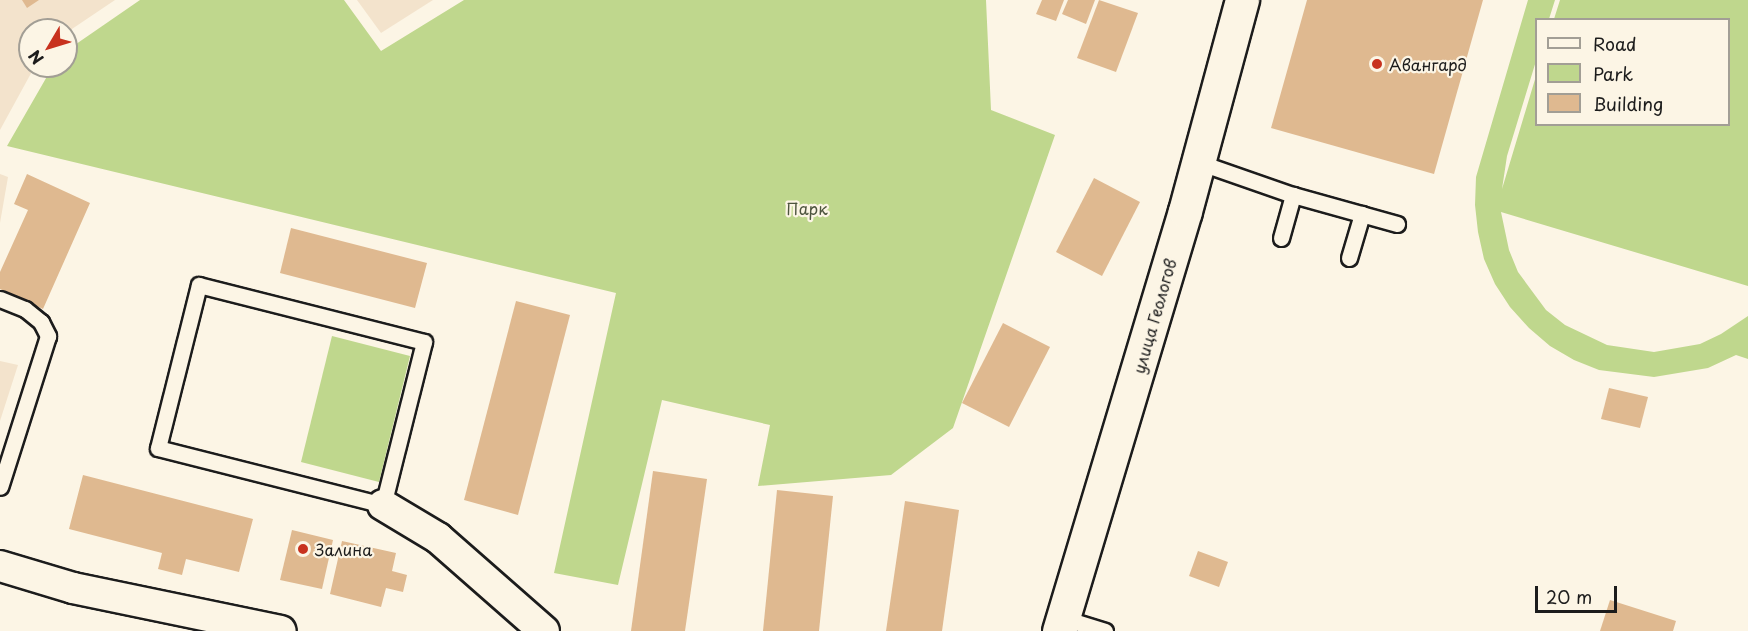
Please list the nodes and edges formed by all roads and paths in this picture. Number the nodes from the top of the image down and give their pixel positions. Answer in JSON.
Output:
{"nodes":[{"id":1,"x":1242,"y":0,"type":"edge"},
{"id":2,"x":1198,"y":162,"type":"junction"},
{"id":3,"x":1293,"y":195,"type":"junction"},
{"id":4,"x":1362,"y":214,"type":"junction"},
{"id":5,"x":1397,"y":224,"type":"dead end"},
{"id":6,"x":1281,"y":238,"type":"dead end"},
{"id":7,"x":1349,"y":258,"type":"dead end"},
{"id":8,"x":0,"y":299,"type":"edge"},
{"id":9,"x":0,"y":487,"type":"edge"},
{"id":10,"x":382,"y":505,"type":"junction"},
{"id":11,"x":0,"y":566,"type":"edge"},
{"id":12,"x":1061,"y":625,"type":"edge"},
{"id":13,"x":281,"y":631,"type":"edge"},
{"id":14,"x":544,"y":631,"type":"edge"},
{"id":15,"x":1105,"y":631,"type":"edge"}],
"edges":[{"from":1,"to":2,"type":"street","name":"улица Геологов"},
{"from":2,"to":3,"type":"lane"},
{"from":2,"to":12,"type":"street","name":"улица Геологов"},
{"from":3,"to":4,"type":"lane"},
{"from":3,"to":6,"type":"lane"},
{"from":4,"to":5,"type":"lane"},
{"from":4,"to":7,"type":"lane"},
{"from":8,"to":9,"type":"lane"},
{"from":10,"to":10,"type":"lane"},
{"from":10,"to":14,"type":"street"},
{"from":11,"to":13,"type":"street"},
{"from":12,"to":15,"type":"lane"}]}
